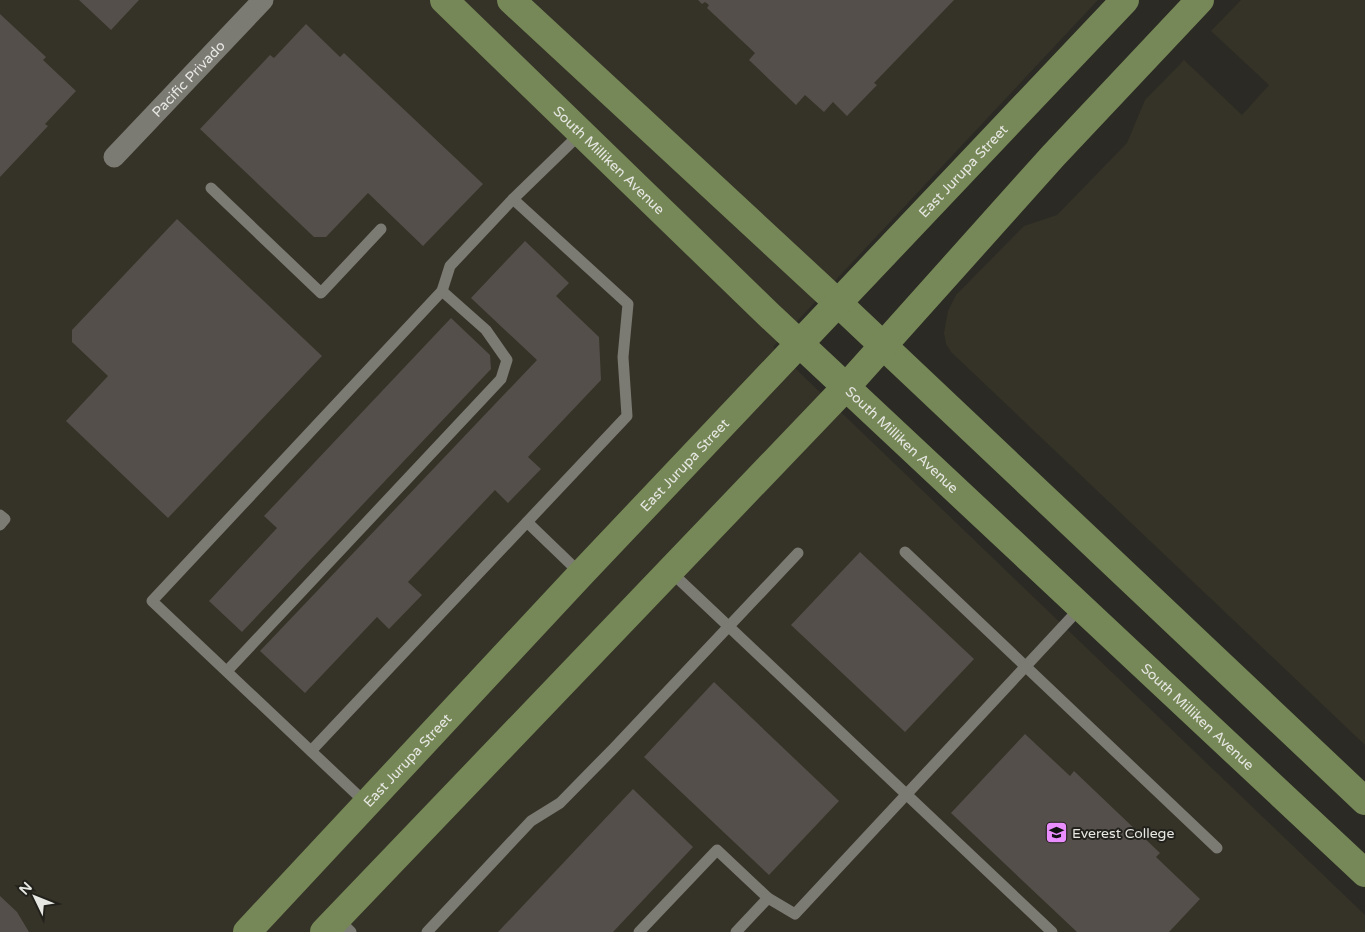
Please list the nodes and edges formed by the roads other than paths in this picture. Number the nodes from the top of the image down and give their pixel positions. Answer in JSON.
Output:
{"nodes":[{"id":1,"x":263,"y":0,"type":"edge"},
{"id":2,"x":444,"y":0,"type":"edge"},
{"id":3,"x":511,"y":0,"type":"edge"},
{"id":4,"x":1125,"y":0,"type":"edge"},
{"id":5,"x":1200,"y":0,"type":"edge"},
{"id":6,"x":581,"y":133,"type":"junction"},
{"id":7,"x":114,"y":158,"type":"dead end"},
{"id":8,"x":211,"y":188,"type":"dead end"},
{"id":9,"x":513,"y":199,"type":"junction"},
{"id":10,"x":380,"y":229,"type":"dead end"},
{"id":11,"x":442,"y":291,"type":"junction"},
{"id":12,"x":838,"y":303,"type":"junction"},
{"id":13,"x":800,"y":344,"type":"junction"},
{"id":14,"x":883,"y":346,"type":"junction"},
{"id":15,"x":846,"y":387,"type":"junction"},
{"id":16,"x":0,"y":514,"type":"edge"},
{"id":17,"x":527,"y":522,"type":"junction"},
{"id":18,"x":0,"y":525,"type":"edge"},
{"id":19,"x":798,"y":552,"type":"dead end"},
{"id":20,"x":905,"y":552,"type":"dead end"},
{"id":21,"x":670,"y":571,"type":"junction"},
{"id":22,"x":581,"y":574,"type":"junction"},
{"id":23,"x":1081,"y":607,"type":"junction"},
{"id":24,"x":728,"y":626,"type":"junction"},
{"id":25,"x":1026,"y":667,"type":"junction"},
{"id":26,"x":227,"y":671,"type":"junction"},
{"id":27,"x":311,"y":751,"type":"junction"},
{"id":28,"x":907,"y":796,"type":"junction"},
{"id":29,"x":1365,"y":802,"type":"edge"},
{"id":30,"x":367,"y":804,"type":"junction"},
{"id":31,"x":1217,"y":848,"type":"dead end"},
{"id":32,"x":1365,"y":873,"type":"edge"},
{"id":33,"x":768,"y":898,"type":"junction"},
{"id":34,"x":337,"y":927,"type":"edge"},
{"id":35,"x":247,"y":932,"type":"edge"},
{"id":36,"x":427,"y":932,"type":"edge"},
{"id":37,"x":639,"y":932,"type":"edge"},
{"id":38,"x":736,"y":932,"type":"edge"},
{"id":39,"x":1052,"y":932,"type":"edge"}],
"edges":[{"from":1,"to":7,"type":"street","name":"Pacific Privado"},
{"from":2,"to":6,"type":"main road","name":"South Milliken Avenue"},
{"from":3,"to":12,"type":"main road"},
{"from":4,"to":12,"type":"main road","name":"East Jurupa Street"},
{"from":5,"to":14,"type":"main road"},
{"from":6,"to":9,"type":"lane"},
{"from":6,"to":13,"type":"main road","name":"South Milliken Avenue"},
{"from":8,"to":10,"type":"lane"},
{"from":9,"to":11,"type":"lane"},
{"from":9,"to":17,"type":"lane"},
{"from":11,"to":26,"type":"lane"},
{"from":11,"to":26,"type":"lane"},
{"from":12,"to":13,"type":"main road","name":"East Jurupa Street"},
{"from":12,"to":14,"type":"main road"},
{"from":13,"to":15,"type":"main road","name":"South Milliken Avenue"},
{"from":13,"to":22,"type":"main road","name":"East Jurupa Street"},
{"from":14,"to":15,"type":"main road"},
{"from":14,"to":29,"type":"main road"},
{"from":15,"to":21,"type":"main road"},
{"from":15,"to":23,"type":"main road","name":"South Milliken Avenue"},
{"from":16,"to":18,"type":"lane"},
{"from":17,"to":22,"type":"lane"},
{"from":17,"to":27,"type":"lane"},
{"from":19,"to":24,"type":"lane"},
{"from":20,"to":25,"type":"lane"},
{"from":21,"to":24,"type":"lane"},
{"from":21,"to":34,"type":"main road"},
{"from":22,"to":30,"type":"main road","name":"East Jurupa Street"},
{"from":23,"to":25,"type":"lane"},
{"from":23,"to":32,"type":"main road","name":"South Milliken Avenue"},
{"from":24,"to":28,"type":"lane"},
{"from":24,"to":36,"type":"lane"},
{"from":25,"to":28,"type":"lane"},
{"from":25,"to":31,"type":"lane"},
{"from":26,"to":27,"type":"lane"},
{"from":27,"to":30,"type":"lane"},
{"from":28,"to":33,"type":"lane"},
{"from":28,"to":39,"type":"lane"},
{"from":30,"to":35,"type":"main road","name":"East Jurupa Street"},
{"from":33,"to":37,"type":"lane"},
{"from":33,"to":38,"type":"lane"}]}
